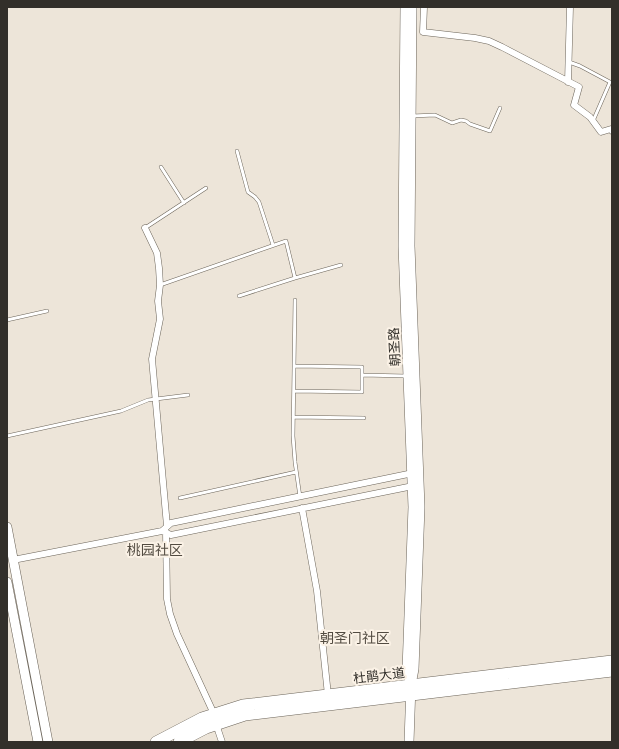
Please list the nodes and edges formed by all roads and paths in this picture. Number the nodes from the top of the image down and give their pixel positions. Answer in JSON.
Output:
{"nodes":[{"id":1,"x":405,"y":7,"type":"edge"},
{"id":2,"x":412,"y":7,"type":"edge"},
{"id":3,"x":424,"y":7,"type":"edge"},
{"id":4,"x":570,"y":7,"type":"edge"},
{"id":5,"x":569,"y":62,"type":"junction"},
{"id":6,"x":568,"y":82,"type":"junction"},
{"id":7,"x":500,"y":108,"type":"dead end"},
{"id":8,"x":412,"y":116,"type":"junction"},
{"id":9,"x":593,"y":121,"type":"junction"},
{"id":10,"x":612,"y":130,"type":"edge"},
{"id":11,"x":237,"y":151,"type":"dead end"},
{"id":12,"x":161,"y":167,"type":"dead end"},
{"id":13,"x":206,"y":188,"type":"dead end"},
{"id":14,"x":184,"y":203,"type":"junction"},
{"id":15,"x":145,"y":228,"type":"joint"},
{"id":16,"x":273,"y":245,"type":"junction"},
{"id":17,"x":341,"y":265,"type":"dead end"},
{"id":18,"x":296,"y":278,"type":"junction"},
{"id":19,"x":160,"y":285,"type":"junction"},
{"id":20,"x":238,"y":296,"type":"dead end"},
{"id":21,"x":295,"y":300,"type":"dead end"},
{"id":22,"x":47,"y":311,"type":"dead end"},
{"id":23,"x":7,"y":320,"type":"edge"},
{"id":24,"x":294,"y":366,"type":"junction"},
{"id":25,"x":362,"y":375,"type":"junction"},
{"id":26,"x":408,"y":376,"type":"junction"},
{"id":27,"x":294,"y":391,"type":"junction"},
{"id":28,"x":188,"y":395,"type":"dead end"},
{"id":29,"x":156,"y":399,"type":"junction"},
{"id":30,"x":293,"y":417,"type":"junction"},
{"id":31,"x":364,"y":418,"type":"dead end"},
{"id":32,"x":7,"y":436,"type":"edge"},
{"id":33,"x":296,"y":472,"type":"junction"},
{"id":34,"x":413,"y":474,"type":"junction"},
{"id":35,"x":413,"y":486,"type":"junction"},
{"id":36,"x":300,"y":497,"type":"junction"},
{"id":37,"x":180,"y":498,"type":"dead end"},
{"id":38,"x":302,"y":508,"type":"junction"},
{"id":39,"x":7,"y":527,"type":"edge"},
{"id":40,"x":165,"y":530,"type":"junction"},
{"id":41,"x":13,"y":560,"type":"junction"},
{"id":42,"x":7,"y":582,"type":"edge"},
{"id":43,"x":612,"y":661,"type":"edge"},
{"id":44,"x":612,"y":670,"type":"edge"},
{"id":45,"x":411,"y":690,"type":"junction"},
{"id":46,"x":328,"y":695,"type":"junction"},
{"id":47,"x":215,"y":719,"type":"junction"},
{"id":48,"x":38,"y":742,"type":"edge"},
{"id":49,"x":48,"y":742,"type":"edge"},
{"id":50,"x":156,"y":742,"type":"edge"},
{"id":51,"x":178,"y":742,"type":"edge"},
{"id":52,"x":222,"y":742,"type":"edge"},
{"id":53,"x":410,"y":742,"type":"edge"}],
"edges":[{"from":1,"to":26,"type":"main road","name":"朝圣路"},
{"from":2,"to":8,"type":"main road","name":"朝圣路"},
{"from":3,"to":6,"type":"street"},
{"from":4,"to":5,"type":"street"},
{"from":5,"to":6,"type":"street"},
{"from":5,"to":9,"type":"lane"},
{"from":6,"to":9,"type":"street"},
{"from":7,"to":8,"type":"lane"},
{"from":8,"to":45,"type":"main road","name":"朝圣路"},
{"from":9,"to":10,"type":"street"},
{"from":11,"to":16,"type":"lane"},
{"from":12,"to":14,"type":"lane"},
{"from":13,"to":14,"type":"lane"},
{"from":14,"to":15,"type":"lane"},
{"from":15,"to":19,"type":"street"},
{"from":16,"to":18,"type":"lane"},
{"from":16,"to":19,"type":"lane"},
{"from":17,"to":18,"type":"lane"},
{"from":18,"to":20,"type":"lane"},
{"from":19,"to":29,"type":"street"},
{"from":21,"to":24,"type":"lane"},
{"from":22,"to":23,"type":"lane"},
{"from":24,"to":25,"type":"lane"},
{"from":24,"to":27,"type":"lane"},
{"from":25,"to":26,"type":"lane"},
{"from":25,"to":27,"type":"lane"},
{"from":26,"to":34,"type":"main road","name":"朝圣路"},
{"from":27,"to":30,"type":"lane"},
{"from":28,"to":29,"type":"lane"},
{"from":29,"to":32,"type":"lane"},
{"from":29,"to":40,"type":"street"},
{"from":30,"to":31,"type":"lane"},
{"from":30,"to":33,"type":"lane"},
{"from":33,"to":36,"type":"lane"},
{"from":33,"to":37,"type":"lane"},
{"from":34,"to":35,"type":"main road","name":"朝圣路"},
{"from":34,"to":36,"type":"street"},
{"from":35,"to":38,"type":"street"},
{"from":35,"to":45,"type":"main road","name":"朝圣路"},
{"from":36,"to":40,"type":"street"},
{"from":38,"to":40,"type":"street"},
{"from":38,"to":46,"type":"street"},
{"from":39,"to":41,"type":"main road"},
{"from":40,"to":41,"type":"street"},
{"from":40,"to":47,"type":"street"},
{"from":41,"to":49,"type":"main road"},
{"from":42,"to":48,"type":"main road"},
{"from":43,"to":45,"type":"highway","name":"杜鹃大道"},
{"from":44,"to":45,"type":"highway","name":"杜鹃大道"},
{"from":45,"to":46,"type":"highway","name":"杜鹃大道"},
{"from":45,"to":47,"type":"highway","name":"杜鹃大道"},
{"from":45,"to":53,"type":"main road","name":"朝圣路"},
{"from":46,"to":47,"type":"highway","name":"杜鹃大道"},
{"from":47,"to":50,"type":"highway","name":"杜鹃大道"},
{"from":47,"to":51,"type":"highway","name":"杜鹃大道"},
{"from":47,"to":52,"type":"street"}]}
